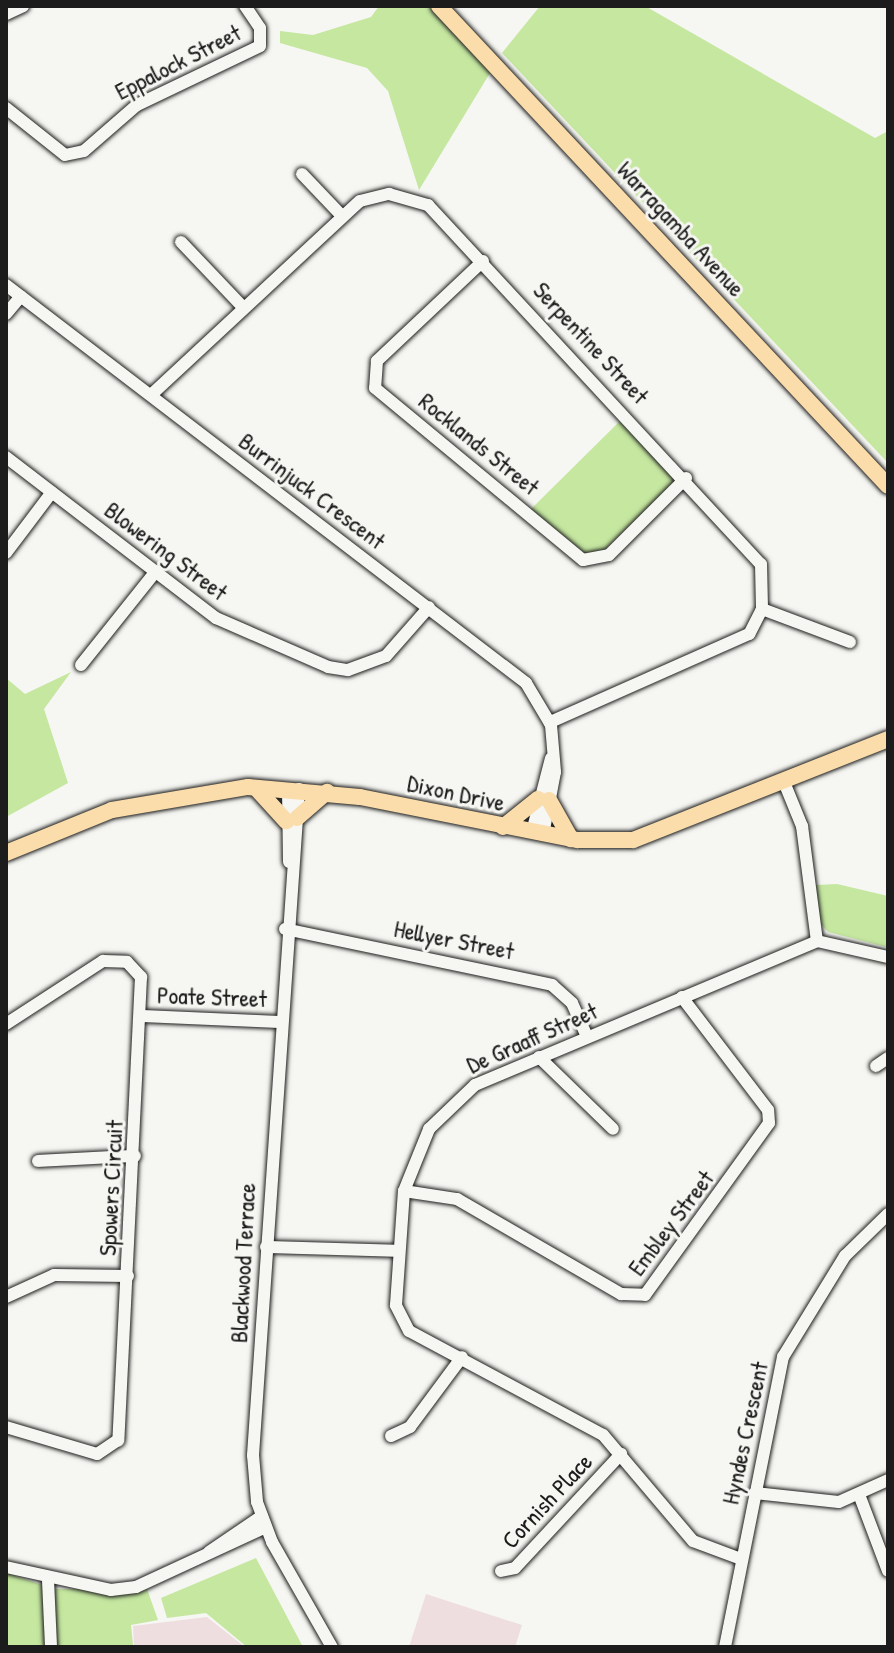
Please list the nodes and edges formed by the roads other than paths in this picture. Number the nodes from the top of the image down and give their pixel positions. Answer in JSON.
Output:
{"nodes":[{"id":1,"x":23,"y":6,"type":"edge"},
{"id":2,"x":245,"y":6,"type":"edge"},
{"id":3,"x":439,"y":6,"type":"edge"},
{"id":4,"x":6,"y":14,"type":"edge"},
{"id":5,"x":6,"y":108,"type":"edge"},
{"id":6,"x":302,"y":174,"type":"dead end"},
{"id":7,"x":341,"y":215,"type":"junction"},
{"id":8,"x":181,"y":242,"type":"dead end"},
{"id":9,"x":483,"y":261,"type":"junction"},
{"id":10,"x":6,"y":285,"type":"edge"},
{"id":11,"x":21,"y":296,"type":"junction"},
{"id":12,"x":243,"y":307,"type":"junction"},
{"id":13,"x":6,"y":314,"type":"edge"},
{"id":14,"x":151,"y":395,"type":"junction"},
{"id":15,"x":6,"y":457,"type":"edge"},
{"id":16,"x":686,"y":478,"type":"junction"},
{"id":17,"x":888,"y":486,"type":"edge"},
{"id":18,"x":52,"y":492,"type":"junction"},
{"id":19,"x":6,"y":553,"type":"edge"},
{"id":20,"x":156,"y":571,"type":"junction"},
{"id":21,"x":429,"y":607,"type":"junction"},
{"id":22,"x":762,"y":609,"type":"junction"},
{"id":23,"x":850,"y":642,"type":"dead end"},
{"id":24,"x":81,"y":665,"type":"dead end"},
{"id":25,"x":550,"y":722,"type":"junction"},
{"id":26,"x":888,"y":739,"type":"edge"},
{"id":27,"x":784,"y":782,"type":"junction"},
{"id":28,"x":256,"y":788,"type":"junction"},
{"id":29,"x":294,"y":789,"type":"junction"},
{"id":30,"x":327,"y":792,"type":"junction"},
{"id":31,"x":544,"y":800,"type":"junction"},
{"id":32,"x":292,"y":820,"type":"junction"},
{"id":33,"x":503,"y":827,"type":"junction"},
{"id":34,"x":537,"y":834,"type":"junction"},
{"id":35,"x":571,"y":839,"type":"junction"},
{"id":36,"x":6,"y":853,"type":"edge"},
{"id":37,"x":285,"y":929,"type":"junction"},
{"id":38,"x":817,"y":941,"type":"junction"},
{"id":39,"x":888,"y":957,"type":"edge"},
{"id":40,"x":682,"y":997,"type":"junction"},
{"id":41,"x":143,"y":1016,"type":"junction"},
{"id":42,"x":279,"y":1022,"type":"junction"},
{"id":43,"x":6,"y":1024,"type":"edge"},
{"id":44,"x":587,"y":1037,"type":"junction"},
{"id":45,"x":539,"y":1057,"type":"junction"},
{"id":46,"x":888,"y":1058,"type":"edge"},
{"id":47,"x":876,"y":1066,"type":"dead end"},
{"id":48,"x":613,"y":1129,"type":"dead end"},
{"id":49,"x":135,"y":1156,"type":"junction"},
{"id":50,"x":38,"y":1161,"type":"dead end"},
{"id":51,"x":404,"y":1191,"type":"junction"},
{"id":52,"x":888,"y":1214,"type":"edge"},
{"id":53,"x":266,"y":1247,"type":"junction"},
{"id":54,"x":398,"y":1251,"type":"junction"},
{"id":55,"x":128,"y":1276,"type":"junction"},
{"id":56,"x":6,"y":1297,"type":"edge"},
{"id":57,"x":462,"y":1357,"type":"junction"},
{"id":58,"x":6,"y":1427,"type":"edge"},
{"id":59,"x":391,"y":1436,"type":"dead end"},
{"id":60,"x":621,"y":1454,"type":"junction"},
{"id":61,"x":888,"y":1480,"type":"edge"},
{"id":62,"x":755,"y":1493,"type":"junction"},
{"id":63,"x":860,"y":1497,"type":"junction"},
{"id":64,"x":264,"y":1521,"type":"junction"},
{"id":65,"x":238,"y":1542,"type":"junction"},
{"id":66,"x":209,"y":1552,"type":"junction"},
{"id":67,"x":741,"y":1559,"type":"junction"},
{"id":68,"x":283,"y":1565,"type":"junction"},
{"id":69,"x":6,"y":1567,"type":"edge"},
{"id":70,"x":501,"y":1571,"type":"dead end"},
{"id":71,"x":888,"y":1571,"type":"edge"},
{"id":72,"x":48,"y":1580,"type":"junction"},
{"id":73,"x":51,"y":1647,"type":"edge"},
{"id":74,"x":332,"y":1647,"type":"edge"},
{"id":75,"x":725,"y":1647,"type":"edge"}],
"edges":[{"from":1,"to":4,"type":"street"},
{"from":2,"to":5,"type":"street","name":"Eppalock Street"},
{"from":3,"to":17,"type":"main road","name":"Warragamba Avenue"},
{"from":6,"to":7,"type":"street"},
{"from":7,"to":9,"type":"street","name":"Serpentine Street"},
{"from":7,"to":12,"type":"street","name":"Serpentine Street"},
{"from":8,"to":12,"type":"street"},
{"from":9,"to":16,"type":"street","name":"Serpentine Street"},
{"from":9,"to":16,"type":"street","name":"Rocklands Street"},
{"from":10,"to":11,"type":"street","name":"Burrinjuck Crescent"},
{"from":11,"to":13,"type":"street"},
{"from":11,"to":14,"type":"street","name":"Burrinjuck Crescent"},
{"from":12,"to":14,"type":"street","name":"Serpentine Street"},
{"from":14,"to":21,"type":"street","name":"Burrinjuck Crescent"},
{"from":15,"to":18,"type":"street","name":"Blowering Street"},
{"from":16,"to":22,"type":"street","name":"Serpentine Street"},
{"from":18,"to":19,"type":"street"},
{"from":18,"to":20,"type":"street","name":"Blowering Street"},
{"from":20,"to":21,"type":"street","name":"Blowering Street"},
{"from":20,"to":24,"type":"street"},
{"from":21,"to":25,"type":"street","name":"Burrinjuck Crescent"},
{"from":22,"to":23,"type":"street"},
{"from":22,"to":25,"type":"street"},
{"from":25,"to":31,"type":"street"},
{"from":26,"to":27,"type":"main road","name":"Dixon Drive"},
{"from":27,"to":35,"type":"main road","name":"Dixon Drive"},
{"from":27,"to":38,"type":"street"},
{"from":28,"to":29,"type":"main road","name":"Dixon Drive"},
{"from":28,"to":32,"type":"main road"},
{"from":28,"to":36,"type":"main road","name":"Dixon Drive"},
{"from":29,"to":30,"type":"main road","name":"Dixon Drive"},
{"from":29,"to":32,"type":"street","name":"Blackwood Terrace"},
{"from":30,"to":32,"type":"main road"},
{"from":30,"to":33,"type":"main road","name":"Dixon Drive"},
{"from":31,"to":33,"type":"main road"},
{"from":31,"to":34,"type":"street"},
{"from":31,"to":35,"type":"main road"},
{"from":32,"to":37,"type":"street","name":"Blackwood Terrace"},
{"from":33,"to":34,"type":"main road","name":"Dixon Drive"},
{"from":34,"to":35,"type":"main road","name":"Dixon Drive"},
{"from":37,"to":42,"type":"street","name":"Blackwood Terrace"},
{"from":37,"to":44,"type":"street","name":"Hellyer Street"},
{"from":38,"to":39,"type":"street"},
{"from":38,"to":40,"type":"street","name":"De Graaff Street"},
{"from":40,"to":44,"type":"street","name":"De Graaff Street"},
{"from":40,"to":51,"type":"street","name":"Embley Street"},
{"from":41,"to":42,"type":"street","name":"Poate Street"},
{"from":41,"to":43,"type":"street","name":"Spowers Circuit"},
{"from":41,"to":49,"type":"street","name":"Spowers Circuit"},
{"from":42,"to":53,"type":"street","name":"Blackwood Terrace"},
{"from":44,"to":45,"type":"street","name":"De Graaff Street"},
{"from":45,"to":48,"type":"street"},
{"from":45,"to":51,"type":"street","name":"De Graaff Street"},
{"from":46,"to":47,"type":"street"},
{"from":49,"to":50,"type":"street"},
{"from":49,"to":55,"type":"street","name":"Spowers Circuit"},
{"from":51,"to":54,"type":"street","name":"De Graaff Street"},
{"from":52,"to":62,"type":"street","name":"Hyndes Crescent"},
{"from":53,"to":54,"type":"street"},
{"from":53,"to":64,"type":"street","name":"Blackwood Terrace"},
{"from":54,"to":57,"type":"street","name":"De Graaff Street"},
{"from":55,"to":56,"type":"street"},
{"from":55,"to":58,"type":"street","name":"Spowers Circuit"},
{"from":57,"to":59,"type":"street"},
{"from":57,"to":60,"type":"street","name":"De Graaff Street"},
{"from":60,"to":67,"type":"street","name":"De Graaff Street"},
{"from":60,"to":70,"type":"street","name":"Cornish Place"},
{"from":61,"to":63,"type":"street"},
{"from":62,"to":63,"type":"street"},
{"from":62,"to":67,"type":"street","name":"Hyndes Crescent"},
{"from":63,"to":71,"type":"street"},
{"from":64,"to":65,"type":"street"},
{"from":64,"to":66,"type":"street"},
{"from":64,"to":68,"type":"street","name":"Blackwood Terrace"},
{"from":65,"to":66,"type":"street"},
{"from":65,"to":68,"type":"street"},
{"from":66,"to":72,"type":"street"},
{"from":67,"to":75,"type":"street","name":"Hyndes Crescent"},
{"from":68,"to":74,"type":"street","name":"Blackwood Terrace"},
{"from":69,"to":72,"type":"street"},
{"from":72,"to":73,"type":"street"}]}
